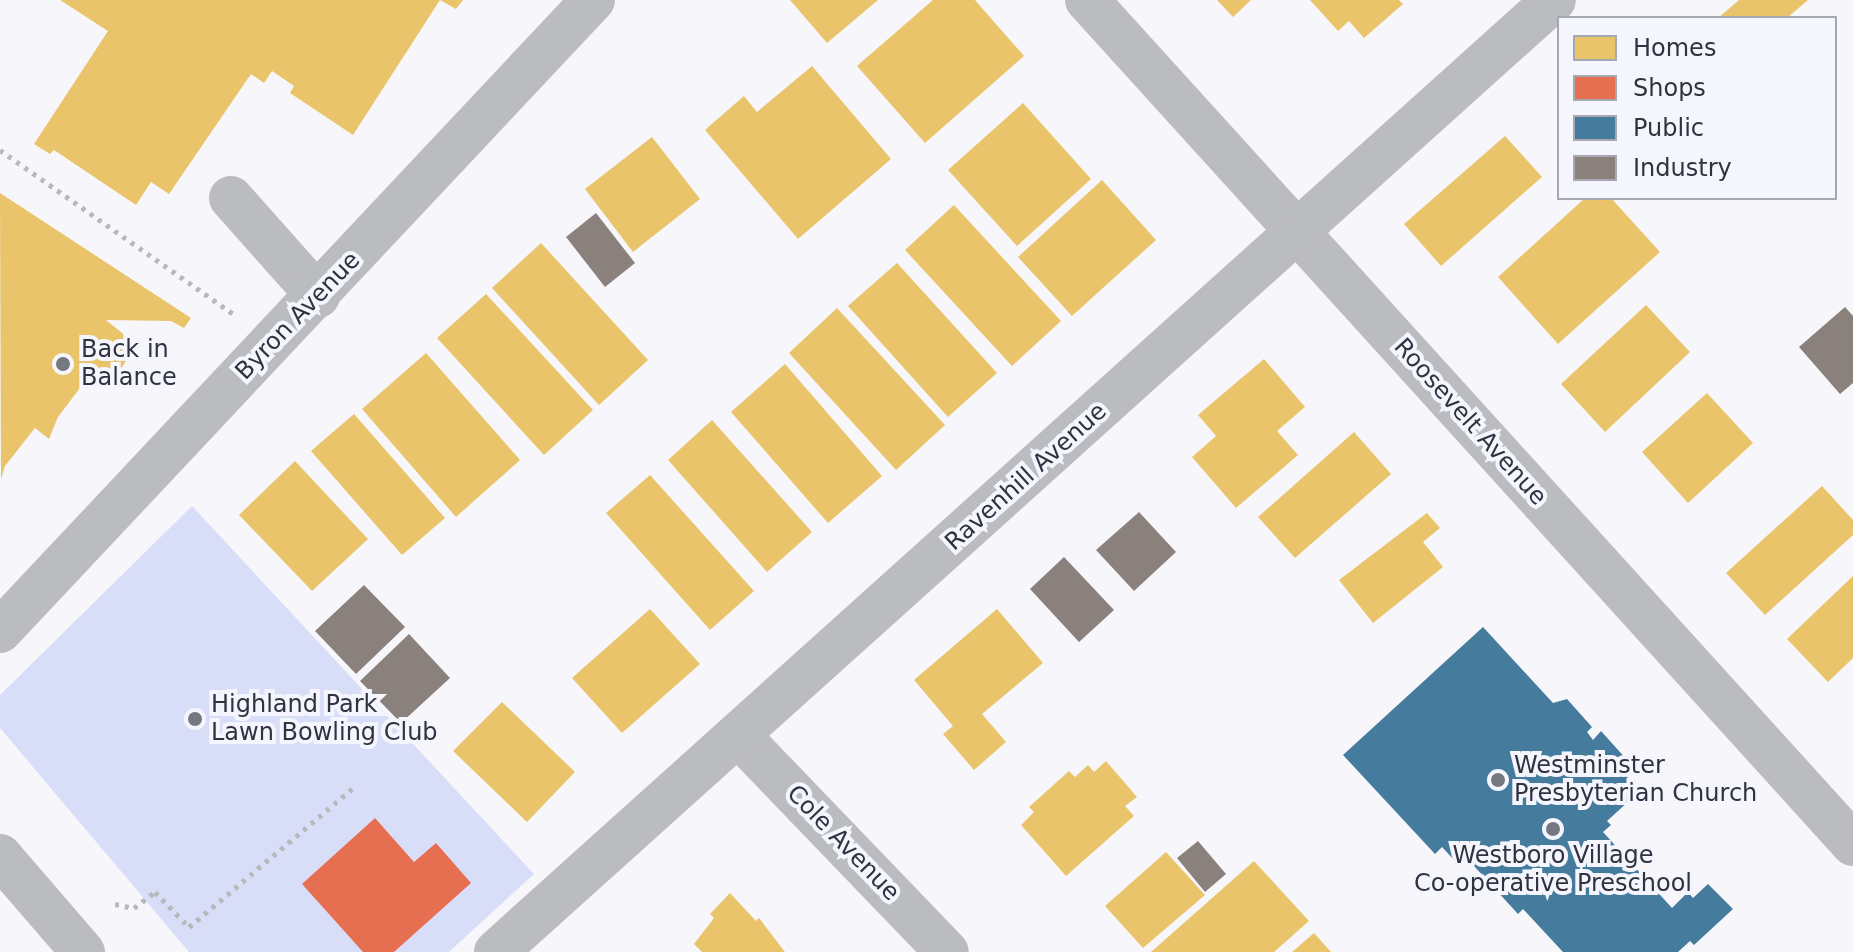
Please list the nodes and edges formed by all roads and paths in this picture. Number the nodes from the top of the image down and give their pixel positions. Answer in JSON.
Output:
{"nodes":[{"id":1,"x":593,"y":0,"type":"edge"},
{"id":2,"x":1087,"y":0,"type":"edge"},
{"id":3,"x":1554,"y":0,"type":"edge"},
{"id":4,"x":0,"y":150,"type":"edge"},
{"id":5,"x":231,"y":198,"type":"dead end"},
{"id":6,"x":1298,"y":232,"type":"junction"},
{"id":7,"x":318,"y":296,"type":"junction"},
{"id":8,"x":273,"y":343,"type":"junction"},
{"id":9,"x":0,"y":631,"type":"edge"},
{"id":10,"x":738,"y":735,"type":"junction"},
{"id":11,"x":352,"y":789,"type":"dead end"},
{"id":12,"x":1853,"y":844,"type":"edge"},
{"id":13,"x":0,"y":856,"type":"edge"},
{"id":14,"x":115,"y":904,"type":"dead end"},
{"id":15,"x":83,"y":952,"type":"edge"},
{"id":16,"x":496,"y":952,"type":"edge"},
{"id":17,"x":947,"y":952,"type":"edge"}],
"edges":[{"from":1,"to":7,"type":"street","name":"Byron Avenue"},
{"from":2,"to":6,"type":"street","name":"Roosevelt Avenue"},
{"from":3,"to":6,"type":"street","name":"Ravenhill Avenue"},
{"from":4,"to":8,"type":"path"},
{"from":5,"to":7,"type":"street"},
{"from":6,"to":10,"type":"street","name":"Ravenhill Avenue"},
{"from":6,"to":12,"type":"street","name":"Roosevelt Avenue"},
{"from":7,"to":8,"type":"street","name":"Byron Avenue"},
{"from":8,"to":9,"type":"street","name":"Byron Avenue"},
{"from":10,"to":16,"type":"street","name":"Ravenhill Avenue"},
{"from":10,"to":17,"type":"street","name":"Cole Avenue"},
{"from":11,"to":14,"type":"path"},
{"from":13,"to":15,"type":"street"}]}
